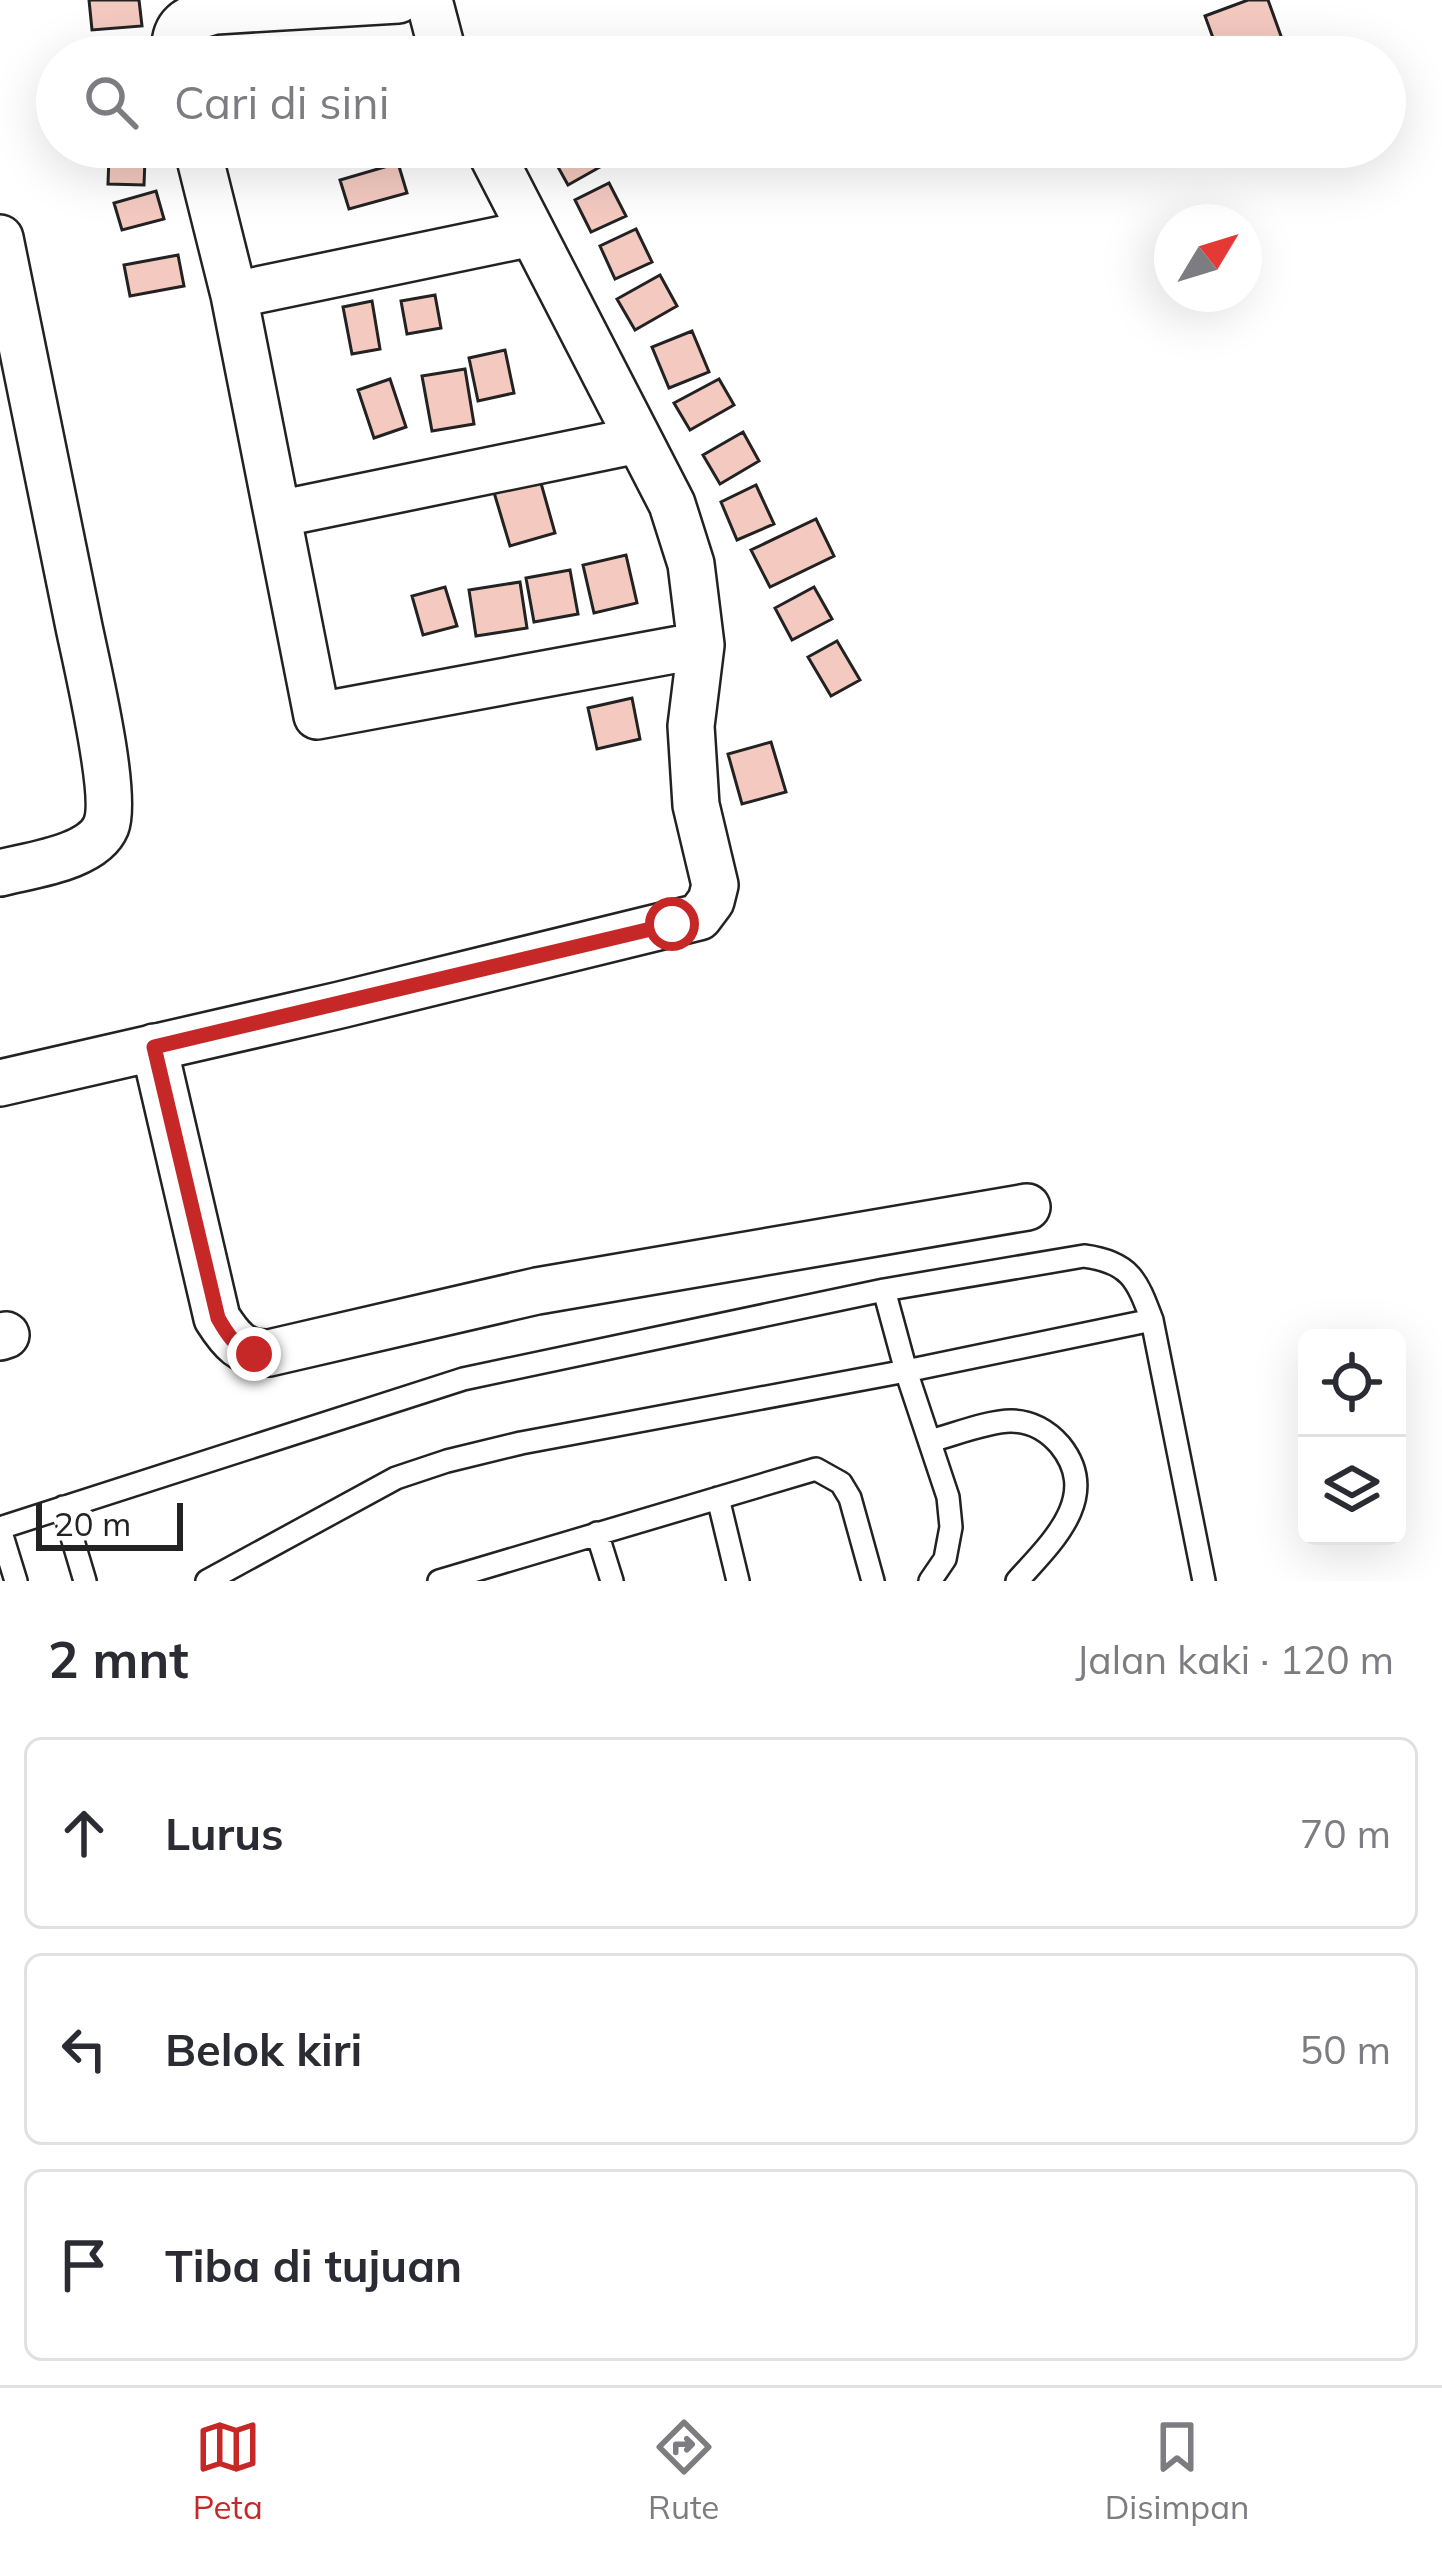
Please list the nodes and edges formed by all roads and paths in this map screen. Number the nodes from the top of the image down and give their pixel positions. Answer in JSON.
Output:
{"nodes":[{"id":1,"x":398,"y":0,"type":"edge"},
{"id":2,"x":429,"y":0,"type":"edge"},
{"id":3,"x":176,"y":36,"type":"edge"},
{"id":4,"x":439,"y":36,"type":"edge"},
{"id":5,"x":202,"y":168,"type":"edge"},
{"id":6,"x":499,"y":168,"type":"edge"},
{"id":7,"x":532,"y":232,"type":"junction"},
{"id":8,"x":0,"y":238,"type":"edge"},
{"id":9,"x":234,"y":295,"type":"junction"},
{"id":10,"x":638,"y":440,"type":"junction"},
{"id":11,"x":278,"y":514,"type":"junction"},
{"id":12,"x":700,"y":645,"type":"junction"},
{"id":13,"x":0,"y":873,"type":"edge"},
{"id":14,"x":154,"y":1047,"type":"junction"},
{"id":15,"x":0,"y":1083,"type":"edge"},
{"id":16,"x":1027,"y":1207,"type":"dead end"},
{"id":17,"x":884,"y":1290,"type":"junction"},
{"id":18,"x":1152,"y":1320,"type":"junction"},
{"id":19,"x":906,"y":1371,"type":"junction"},
{"id":20,"x":930,"y":1442,"type":"junction"},
{"id":21,"x":718,"y":1498,"type":"junction"},
{"id":22,"x":63,"y":1508,"type":"junction"},
{"id":23,"x":0,"y":1529,"type":"edge"},
{"id":24,"x":597,"y":1533,"type":"junction"},
{"id":25,"x":471,"y":1576,"type":"edge"},
{"id":26,"x":16,"y":1581,"type":"edge"},
{"id":27,"x":86,"y":1581,"type":"edge"},
{"id":28,"x":207,"y":1581,"type":"edge"},
{"id":29,"x":439,"y":1581,"type":"edge"},
{"id":30,"x":611,"y":1581,"type":"edge"},
{"id":31,"x":738,"y":1581,"type":"edge"},
{"id":32,"x":873,"y":1581,"type":"edge"},
{"id":33,"x":930,"y":1581,"type":"edge"},
{"id":34,"x":1017,"y":1581,"type":"edge"},
{"id":35,"x":1204,"y":1581,"type":"edge"}],
"edges":[{"from":1,"to":3,"type":"street"},
{"from":2,"to":4,"type":"street"},
{"from":5,"to":9,"type":"street"},
{"from":6,"to":7,"type":"street"},
{"from":7,"to":9,"type":"street"},
{"from":7,"to":10,"type":"street"},
{"from":8,"to":13,"type":"street"},
{"from":9,"to":11,"type":"street"},
{"from":10,"to":11,"type":"street"},
{"from":10,"to":12,"type":"street"},
{"from":11,"to":12,"type":"street"},
{"from":12,"to":14,"type":"street"},
{"from":14,"to":15,"type":"street"},
{"from":14,"to":16,"type":"street"},
{"from":17,"to":18,"type":"lane"},
{"from":17,"to":19,"type":"lane"},
{"from":17,"to":22,"type":"lane"},
{"from":18,"to":19,"type":"lane"},
{"from":18,"to":35,"type":"lane"},
{"from":19,"to":20,"type":"lane"},
{"from":19,"to":28,"type":"lane"},
{"from":20,"to":33,"type":"lane"},
{"from":20,"to":34,"type":"lane"},
{"from":21,"to":24,"type":"lane"},
{"from":21,"to":31,"type":"lane"},
{"from":21,"to":32,"type":"lane"},
{"from":22,"to":23,"type":"lane"},
{"from":22,"to":27,"type":"lane"},
{"from":23,"to":26,"type":"lane"},
{"from":24,"to":25,"type":"lane"},
{"from":24,"to":30,"type":"lane"},
{"from":25,"to":29,"type":"lane"}]}
